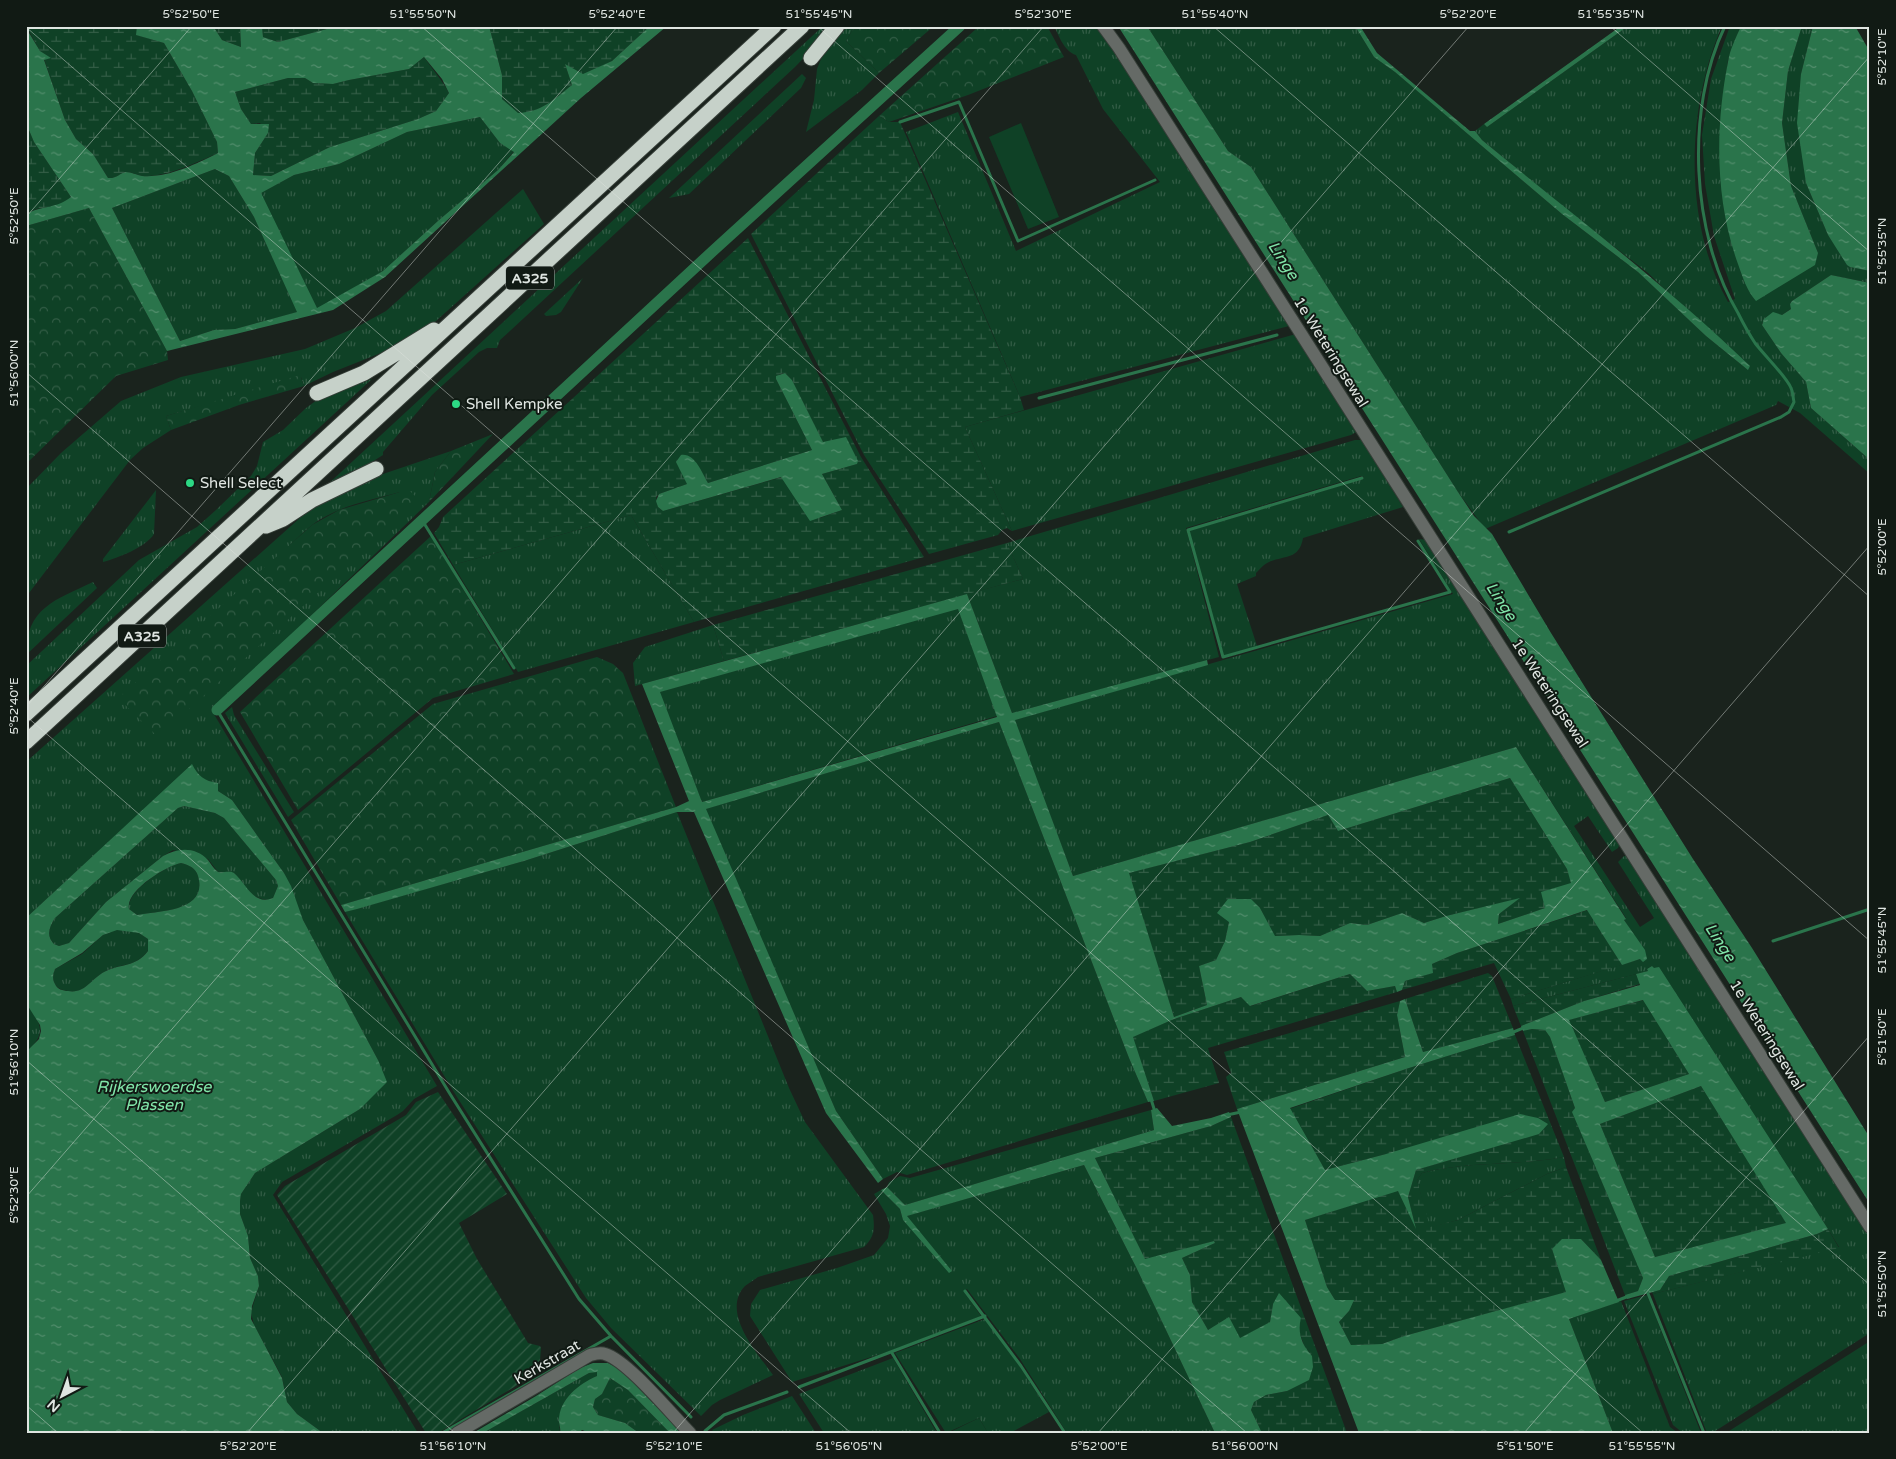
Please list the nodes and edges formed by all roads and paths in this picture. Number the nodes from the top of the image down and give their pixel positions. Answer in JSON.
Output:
{"nodes":[{"id":1,"x":774,"y":26,"type":"edge"},
{"id":2,"x":802,"y":26,"type":"edge"},
{"id":3,"x":837,"y":26,"type":"edge"},
{"id":4,"x":1103,"y":26,"type":"edge"},
{"id":5,"x":811,"y":58,"type":"dead end"},
{"id":6,"x":463,"y":312,"type":"junction"},
{"id":7,"x":317,"y":393,"type":"dead end"},
{"id":8,"x":376,"y":469,"type":"dead end"},
{"id":9,"x":257,"y":529,"type":"junction"},
{"id":10,"x":26,"y":714,"type":"edge"},
{"id":11,"x":26,"y":742,"type":"edge"},
{"id":12,"x":1870,"y":1227,"type":"edge"},
{"id":13,"x":457,"y":1433,"type":"edge"},
{"id":14,"x":690,"y":1433,"type":"edge"}],
"edges":[{"from":1,"to":6,"type":"highway","number":"A325"},
{"from":2,"to":9,"type":"highway","number":"A325"},
{"from":3,"to":5,"type":"highway"},
{"from":4,"to":12,"type":"street","name":"1e Weteringsewal"},
{"from":6,"to":7,"type":"highway"},
{"from":6,"to":10,"type":"highway","number":"A325"},
{"from":8,"to":9,"type":"highway"},
{"from":9,"to":11,"type":"highway","number":"A325"},
{"from":13,"to":14,"type":"street","name":"Kerkstraat"}]}
